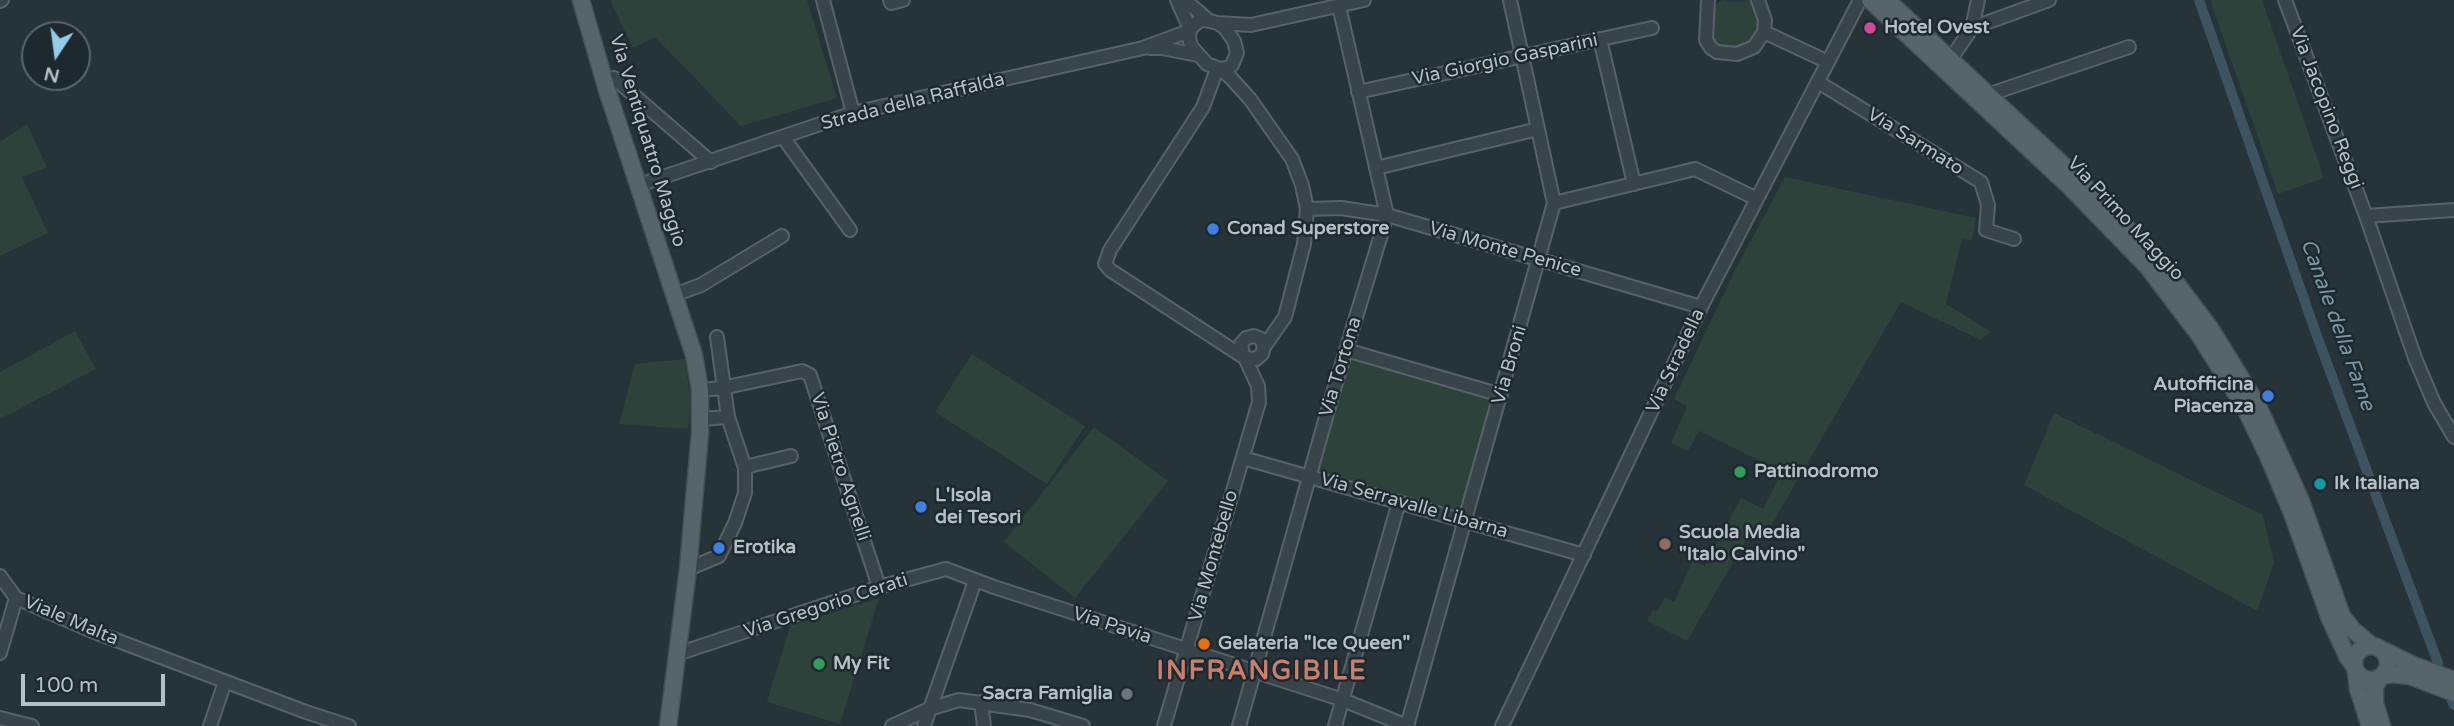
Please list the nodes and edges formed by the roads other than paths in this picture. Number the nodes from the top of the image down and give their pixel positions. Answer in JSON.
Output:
{"nodes":[{"id":1,"x":581,"y":0,"type":"edge"},
{"id":2,"x":593,"y":0,"type":"edge"},
{"id":3,"x":823,"y":0,"type":"edge"},
{"id":4,"x":1177,"y":0,"type":"edge"},
{"id":5,"x":1185,"y":0,"type":"edge"},
{"id":6,"x":1364,"y":0,"type":"edge"},
{"id":7,"x":1510,"y":0,"type":"edge"},
{"id":8,"x":1708,"y":0,"type":"edge"},
{"id":9,"x":1758,"y":0,"type":"edge"},
{"id":10,"x":1860,"y":0,"type":"edge"},
{"id":11,"x":1870,"y":0,"type":"edge"},
{"id":12,"x":1887,"y":0,"type":"edge"},
{"id":13,"x":1978,"y":0,"type":"edge"},
{"id":14,"x":2049,"y":0,"type":"edge"},
{"id":15,"x":2285,"y":0,"type":"edge"},
{"id":16,"x":1310,"y":6,"type":"edge"},
{"id":17,"x":1339,"y":6,"type":"junction"},
{"id":18,"x":1213,"y":22,"type":"junction"},
{"id":19,"x":1251,"y":25,"type":"junction"},
{"id":20,"x":1652,"y":28,"type":"dead end"},
{"id":21,"x":1972,"y":28,"type":"junction"},
{"id":22,"x":1189,"y":30,"type":"junction"},
{"id":23,"x":1764,"y":32,"type":"junction"},
{"id":24,"x":1600,"y":39,"type":"junction"},
{"id":25,"x":2129,"y":47,"type":"dead end"},
{"id":26,"x":1143,"y":48,"type":"junction"},
{"id":27,"x":1235,"y":50,"type":"junction"},
{"id":28,"x":1522,"y":56,"type":"junction"},
{"id":29,"x":1201,"y":59,"type":"junction"},
{"id":30,"x":1950,"y":60,"type":"junction"},
{"id":31,"x":1828,"y":62,"type":"junction"},
{"id":32,"x":1219,"y":69,"type":"junction"},
{"id":33,"x":1818,"y":82,"type":"junction"},
{"id":34,"x":610,"y":84,"type":"junction"},
{"id":35,"x":1210,"y":87,"type":"junction"},
{"id":36,"x":1358,"y":92,"type":"junction"},
{"id":37,"x":1987,"y":95,"type":"junction"},
{"id":38,"x":1251,"y":99,"type":"junction"},
{"id":39,"x":853,"y":113,"type":"junction"},
{"id":40,"x":1538,"y":129,"type":"junction"},
{"id":41,"x":783,"y":137,"type":"junction"},
{"id":42,"x":711,"y":162,"type":"junction"},
{"id":43,"x":1376,"y":168,"type":"junction"},
{"id":44,"x":648,"y":182,"type":"junction"},
{"id":45,"x":1634,"y":184,"type":"junction"},
{"id":46,"x":1757,"y":199,"type":"junction"},
{"id":47,"x":1554,"y":203,"type":"junction"},
{"id":48,"x":1307,"y":209,"type":"junction"},
{"id":49,"x":2454,"y":211,"type":"edge"},
{"id":50,"x":1387,"y":215,"type":"junction"},
{"id":51,"x":2366,"y":216,"type":"junction"},
{"id":52,"x":850,"y":230,"type":"dead end"},
{"id":53,"x":782,"y":236,"type":"dead end"},
{"id":54,"x":2014,"y":239,"type":"dead end"},
{"id":55,"x":1540,"y":260,"type":"junction"},
{"id":56,"x":678,"y":294,"type":"junction"},
{"id":57,"x":1701,"y":307,"type":"junction"},
{"id":58,"x":717,"y":337,"type":"dead end"},
{"id":59,"x":1222,"y":341,"type":"junction"},
{"id":60,"x":1256,"y":345,"type":"junction"},
{"id":61,"x":1346,"y":350,"type":"junction"},
{"id":62,"x":1244,"y":356,"type":"junction"},
{"id":63,"x":1258,"y":386,"type":"junction"},
{"id":64,"x":710,"y":389,"type":"junction"},
{"id":65,"x":1501,"y":395,"type":"junction"},
{"id":66,"x":728,"y":417,"type":"junction"},
{"id":67,"x":701,"y":419,"type":"junction"},
{"id":68,"x":2454,"y":437,"type":"edge"},
{"id":69,"x":790,"y":457,"type":"dead end"},
{"id":70,"x":1243,"y":458,"type":"junction"},
{"id":71,"x":745,"y":467,"type":"junction"},
{"id":72,"x":1310,"y":477,"type":"junction"},
{"id":73,"x":1399,"y":502,"type":"junction"},
{"id":74,"x":1465,"y":521,"type":"junction"},
{"id":75,"x":1584,"y":555,"type":"junction"},
{"id":76,"x":688,"y":569,"type":"junction"},
{"id":77,"x":0,"y":576,"type":"edge"},
{"id":78,"x":975,"y":581,"type":"junction"},
{"id":79,"x":879,"y":587,"type":"junction"},
{"id":80,"x":16,"y":598,"type":"junction"},
{"id":81,"x":2378,"y":648,"type":"junction"},
{"id":82,"x":1186,"y":650,"type":"junction"},
{"id":83,"x":0,"y":653,"type":"edge"},
{"id":84,"x":677,"y":654,"type":"junction"},
{"id":85,"x":2355,"y":668,"type":"junction"},
{"id":86,"x":1255,"y":672,"type":"junction"},
{"id":87,"x":2381,"y":677,"type":"junction"},
{"id":88,"x":2454,"y":680,"type":"edge"},
{"id":89,"x":225,"y":682,"type":"junction"},
{"id":90,"x":2454,"y":693,"type":"edge"},
{"id":91,"x":1343,"y":700,"type":"junction"},
{"id":92,"x":981,"y":702,"type":"junction"},
{"id":93,"x":929,"y":709,"type":"junction"},
{"id":94,"x":0,"y":718,"type":"edge"},
{"id":95,"x":668,"y":724,"type":"edge"},
{"id":96,"x":32,"y":726,"type":"edge"},
{"id":97,"x":210,"y":726,"type":"edge"},
{"id":98,"x":349,"y":726,"type":"edge"},
{"id":99,"x":892,"y":726,"type":"edge"},
{"id":100,"x":924,"y":726,"type":"edge"},
{"id":101,"x":984,"y":726,"type":"edge"},
{"id":102,"x":1083,"y":726,"type":"edge"},
{"id":103,"x":1164,"y":726,"type":"edge"},
{"id":104,"x":1240,"y":726,"type":"edge"},
{"id":105,"x":1335,"y":726,"type":"edge"},
{"id":106,"x":1407,"y":726,"type":"edge"},
{"id":107,"x":1502,"y":726,"type":"edge"},
{"id":108,"x":2370,"y":726,"type":"edge"},
{"id":109,"x":2382,"y":726,"type":"edge"}],
"edges":[{"from":1,"to":34,"type":"main road","name":"Via Ventiquattro Maggio"},
{"from":2,"to":34,"type":"main road","name":"Via Ventiquattro Maggio"},
{"from":3,"to":39,"type":"street"},
{"from":4,"to":22,"type":"street"},
{"from":5,"to":18,"type":"street"},
{"from":6,"to":17,"type":"street"},
{"from":7,"to":28,"type":"street","name":"Via Broni"},
{"from":8,"to":23,"type":"street"},
{"from":9,"to":23,"type":"street"},
{"from":10,"to":31,"type":"street","name":"Via Stradella"},
{"from":11,"to":85,"type":"main road","name":"Via Primo Maggio"},
{"from":12,"to":30,"type":"main road","name":"Via Primo Maggio"},
{"from":13,"to":21,"type":"street"},
{"from":14,"to":21,"type":"street"},
{"from":15,"to":51,"type":"street","name":"Via Jacopino Reggi"},
{"from":16,"to":17,"type":"street"},
{"from":16,"to":19,"type":"street"},
{"from":17,"to":36,"type":"street"},
{"from":18,"to":19,"type":"street"},
{"from":18,"to":22,"type":"street","name":"Strada della Raffalda"},
{"from":18,"to":27,"type":"street"},
{"from":19,"to":27,"type":"street"},
{"from":20,"to":24,"type":"street","name":"Via Giorgio Gasparini"},
{"from":21,"to":30,"type":"street"},
{"from":22,"to":26,"type":"street","name":"Strada della Raffalda"},
{"from":22,"to":29,"type":"street"},
{"from":23,"to":31,"type":"street"},
{"from":24,"to":28,"type":"street","name":"Via Giorgio Gasparini"},
{"from":24,"to":45,"type":"street"},
{"from":25,"to":37,"type":"street"},
{"from":26,"to":29,"type":"street","name":"Strada della Raffalda"},
{"from":26,"to":39,"type":"street","name":"Strada della Raffalda"},
{"from":27,"to":32,"type":"street"},
{"from":27,"to":38,"type":"street"},
{"from":28,"to":36,"type":"street","name":"Via Giorgio Gasparini"},
{"from":28,"to":40,"type":"street","name":"Via Broni"},
{"from":29,"to":32,"type":"street","name":"Strada della Raffalda"},
{"from":29,"to":35,"type":"street"},
{"from":30,"to":37,"type":"main road","name":"Via Primo Maggio"},
{"from":31,"to":33,"type":"street","name":"Via Stradella"},
{"from":32,"to":35,"type":"street"},
{"from":32,"to":38,"type":"street"},
{"from":33,"to":46,"type":"street","name":"Via Stradella"},
{"from":33,"to":54,"type":"street","name":"Via Sarmato"},
{"from":34,"to":42,"type":"street","name":"Via Ventiquattro Maggio"},
{"from":34,"to":44,"type":"main road","name":"Via Ventiquattro Maggio"},
{"from":34,"to":56,"type":"main road","name":"Via Ventiquattro Maggio"},
{"from":35,"to":59,"type":"street"},
{"from":36,"to":43,"type":"street"},
{"from":37,"to":81,"type":"main road","name":"Via Primo Maggio"},
{"from":38,"to":48,"type":"street"},
{"from":39,"to":41,"type":"street","name":"Strada della Raffalda"},
{"from":40,"to":43,"type":"street"},
{"from":40,"to":47,"type":"street","name":"Via Broni"},
{"from":41,"to":42,"type":"street","name":"Strada della Raffalda"},
{"from":41,"to":52,"type":"street"},
{"from":42,"to":44,"type":"street","name":"Strada della Raffalda"},
{"from":43,"to":50,"type":"street"},
{"from":44,"to":56,"type":"main road","name":"Via Ventiquattro Maggio"},
{"from":45,"to":46,"type":"street"},
{"from":45,"to":47,"type":"street"},
{"from":46,"to":57,"type":"street","name":"Via Stradella"},
{"from":47,"to":55,"type":"street","name":"Via Broni"},
{"from":48,"to":50,"type":"street","name":"Via Monte Penice"},
{"from":48,"to":60,"type":"street"},
{"from":49,"to":51,"type":"street"},
{"from":50,"to":55,"type":"street","name":"Via Monte Penice"},
{"from":50,"to":61,"type":"street","name":"Via Tortona"},
{"from":51,"to":68,"type":"street","name":"Via Jacopino Reggi"},
{"from":53,"to":56,"type":"street"},
{"from":55,"to":57,"type":"street","name":"Via Monte Penice"},
{"from":55,"to":65,"type":"street","name":"Via Broni"},
{"from":56,"to":64,"type":"main road","name":"Via Ventiquattro Maggio"},
{"from":57,"to":75,"type":"street","name":"Via Stradella"},
{"from":58,"to":64,"type":"street","name":"Via Ventiquattro Maggio"},
{"from":59,"to":60,"type":"street"},
{"from":59,"to":62,"type":"street"},
{"from":60,"to":62,"type":"street"},
{"from":60,"to":63,"type":"street","name":"Via Montebello"},
{"from":61,"to":65,"type":"street"},
{"from":61,"to":72,"type":"street","name":"Via Tortona"},
{"from":62,"to":63,"type":"street"},
{"from":63,"to":70,"type":"street","name":"Via Montebello"},
{"from":64,"to":66,"type":"street","name":"Via Ventiquattro Maggio"},
{"from":64,"to":67,"type":"main road","name":"Via Ventiquattro Maggio"},
{"from":64,"to":79,"type":"street","name":"Via Pietro Agnelli"},
{"from":65,"to":74,"type":"street","name":"Via Broni"},
{"from":66,"to":67,"type":"street"},
{"from":66,"to":71,"type":"street","name":"Via Ventiquattro Maggio"},
{"from":67,"to":76,"type":"main road","name":"Via Ventiquattro Maggio"},
{"from":69,"to":71,"type":"street"},
{"from":70,"to":72,"type":"street","name":"Via Serravalle Libarna"},
{"from":70,"to":82,"type":"street","name":"Via Montebello"},
{"from":71,"to":76,"type":"street","name":"Via Ventiquattro Maggio"},
{"from":72,"to":73,"type":"street","name":"Via Serravalle Libarna"},
{"from":72,"to":86,"type":"street","name":"Via Tortona"},
{"from":73,"to":74,"type":"street","name":"Via Serravalle Libarna"},
{"from":73,"to":91,"type":"street"},
{"from":74,"to":75,"type":"street","name":"Via Serravalle Libarna"},
{"from":74,"to":106,"type":"street","name":"Via Broni"},
{"from":75,"to":107,"type":"street","name":"Via Stradella"},
{"from":76,"to":84,"type":"main road","name":"Via Ventiquattro Maggio"},
{"from":77,"to":80,"type":"street","name":"Viale Malta"},
{"from":78,"to":79,"type":"street","name":"Via Gregorio Cerati"},
{"from":78,"to":82,"type":"street","name":"Via Pavia"},
{"from":78,"to":93,"type":"street"},
{"from":79,"to":84,"type":"street","name":"Via Gregorio Cerati"},
{"from":80,"to":83,"type":"street"},
{"from":80,"to":89,"type":"street","name":"Viale Malta"},
{"from":81,"to":85,"type":"main road"},
{"from":81,"to":87,"type":"main road"},
{"from":81,"to":88,"type":"main road","name":"Via Primo Maggio"},
{"from":82,"to":86,"type":"street","name":"Via Pavia"},
{"from":82,"to":103,"type":"street","name":"Via Montebello"},
{"from":84,"to":95,"type":"main road","name":"Via Ventiquattro Maggio"},
{"from":85,"to":87,"type":"main road"},
{"from":85,"to":108,"type":"main road","name":"Via Primo Maggio"},
{"from":86,"to":91,"type":"street","name":"Via Pavia"},
{"from":86,"to":104,"type":"street","name":"Via Tortona"},
{"from":87,"to":90,"type":"main road"},
{"from":87,"to":109,"type":"main road"},
{"from":89,"to":97,"type":"street"},
{"from":89,"to":98,"type":"street","name":"Viale Malta"},
{"from":91,"to":105,"type":"street"},
{"from":91,"to":106,"type":"street","name":"Via Pavia"},
{"from":92,"to":93,"type":"street"},
{"from":92,"to":101,"type":"street"},
{"from":92,"to":102,"type":"street"},
{"from":93,"to":99,"type":"street"},
{"from":93,"to":100,"type":"street"},
{"from":94,"to":96,"type":"street"}]}
